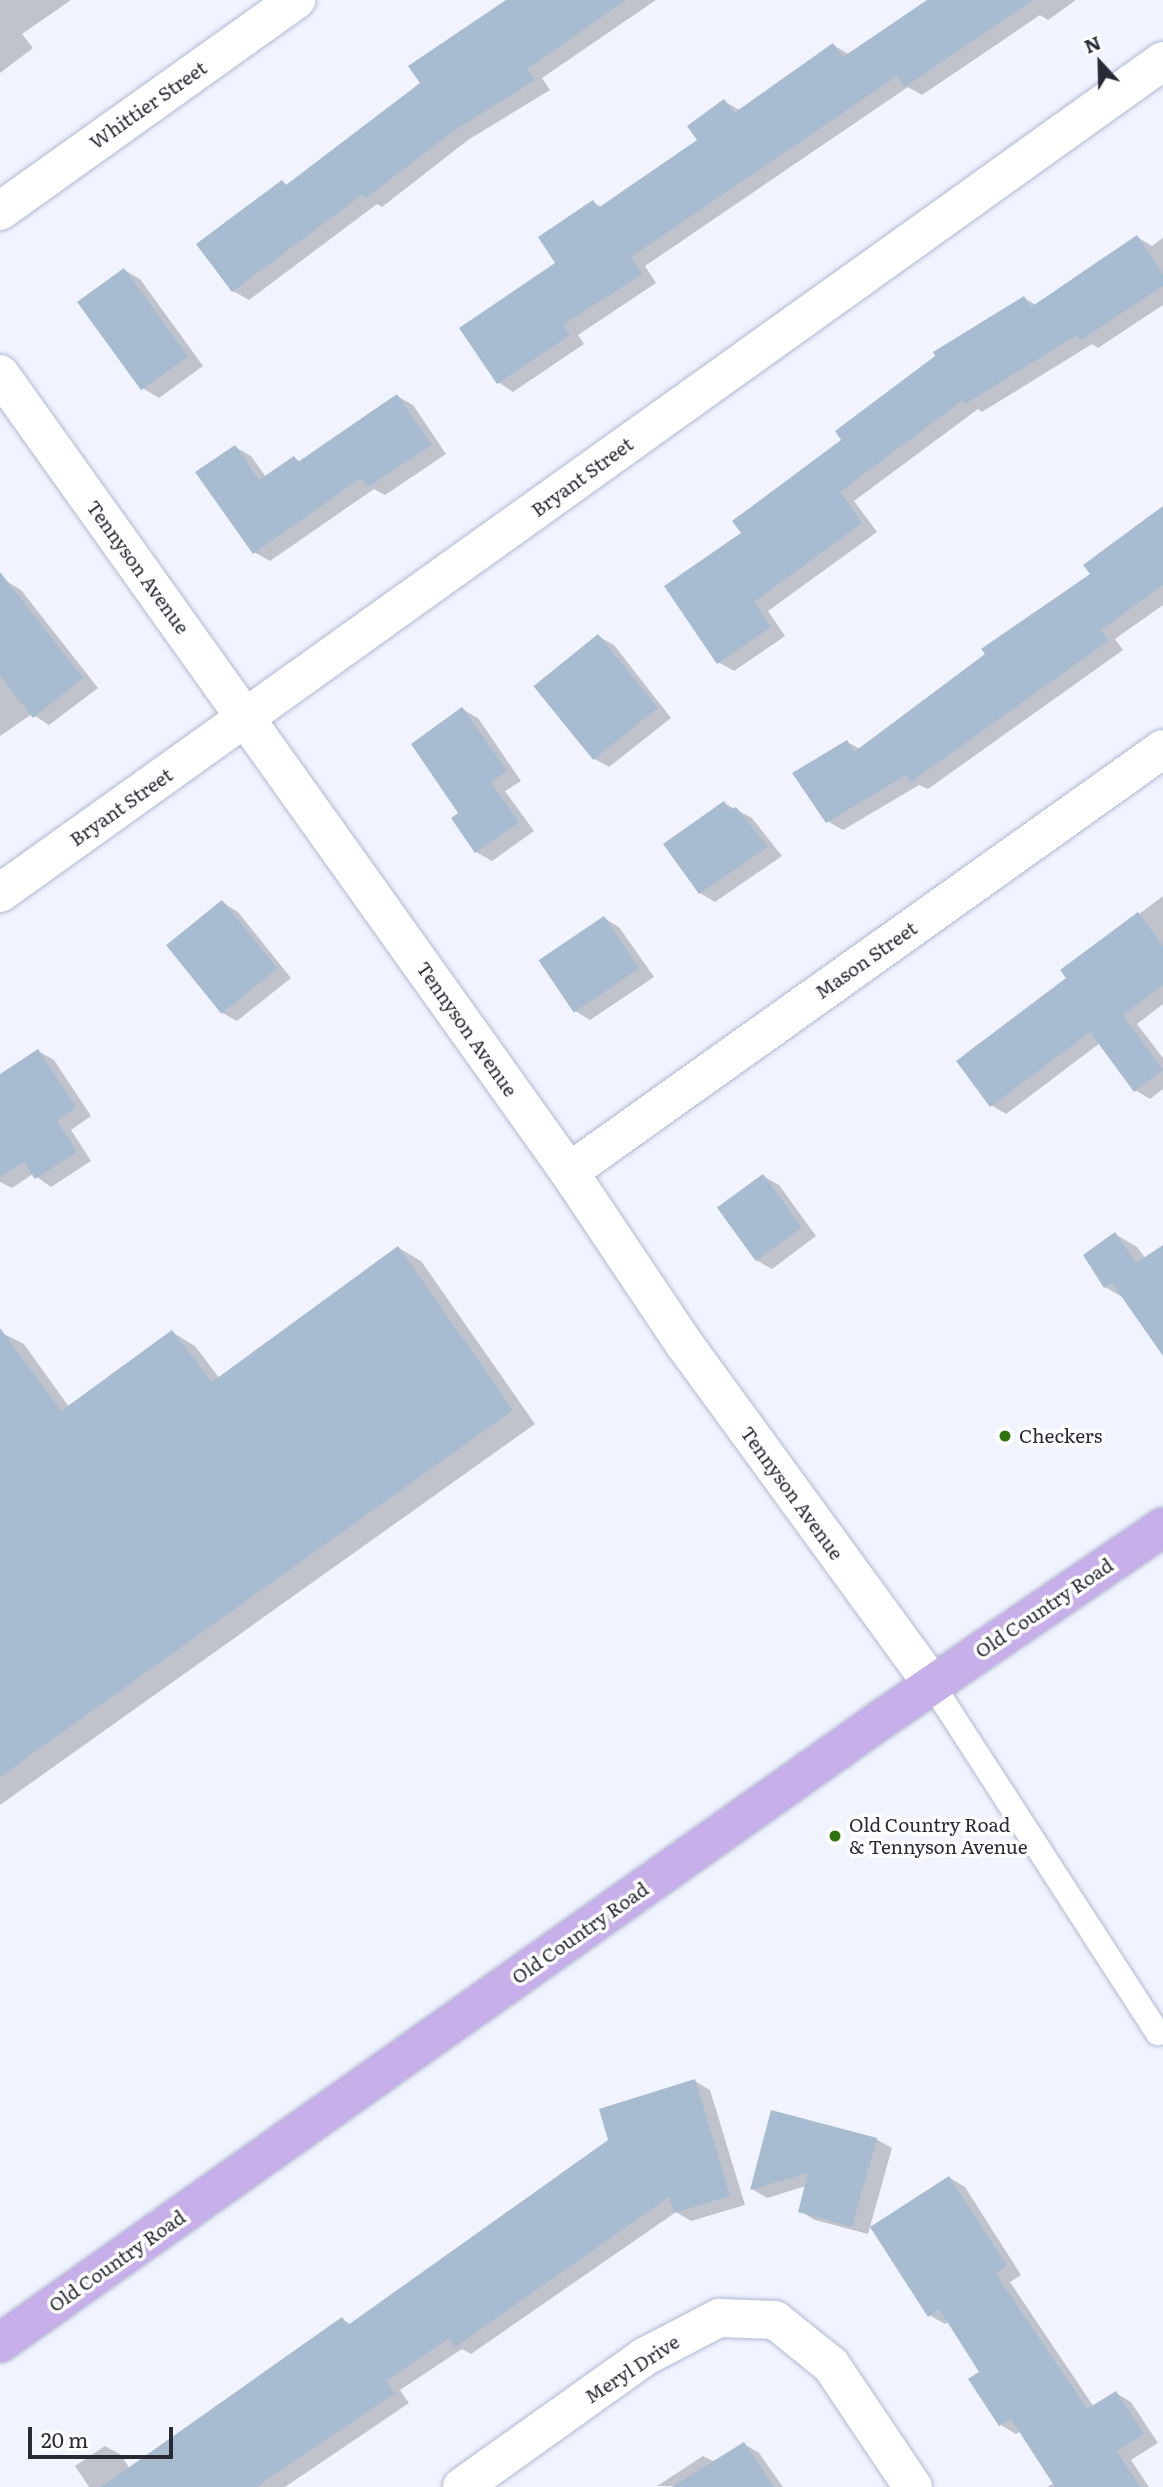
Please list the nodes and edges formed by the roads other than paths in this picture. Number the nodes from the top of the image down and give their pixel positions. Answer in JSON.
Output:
{"nodes":[{"id":1,"x":296,"y":0,"type":"edge"},
{"id":2,"x":1163,"y":61,"type":"edge"},
{"id":3,"x":0,"y":211,"type":"edge"},
{"id":4,"x":0,"y":374,"type":"edge"},
{"id":5,"x":246,"y":718,"type":"junction"},
{"id":6,"x":1163,"y":749,"type":"edge"},
{"id":7,"x":0,"y":893,"type":"edge"},
{"id":8,"x":569,"y":1172,"type":"junction"},
{"id":9,"x":1163,"y":1527,"type":"edge"},
{"id":10,"x":932,"y":1684,"type":"junction"},
{"id":11,"x":1158,"y":2033,"type":"dead end"},
{"id":12,"x":0,"y":2343,"type":"edge"},
{"id":13,"x":462,"y":2487,"type":"edge"},
{"id":14,"x":913,"y":2487,"type":"edge"}],
"edges":[{"from":1,"to":3,"type":"street","name":"Whittier Street"},
{"from":2,"to":5,"type":"street","name":"Bryant Street"},
{"from":4,"to":5,"type":"street","name":"Tennyson Avenue"},
{"from":5,"to":7,"type":"street","name":"Bryant Street"},
{"from":5,"to":8,"type":"street","name":"Tennyson Avenue"},
{"from":6,"to":8,"type":"street","name":"Mason Street"},
{"from":8,"to":10,"type":"street","name":"Tennyson Avenue"},
{"from":9,"to":10,"type":"main road","name":"Old Country Road"},
{"from":10,"to":11,"type":"lane"},
{"from":10,"to":12,"type":"main road","name":"Old Country Road"},
{"from":13,"to":14,"type":"street","name":"Meryl Drive"}]}
